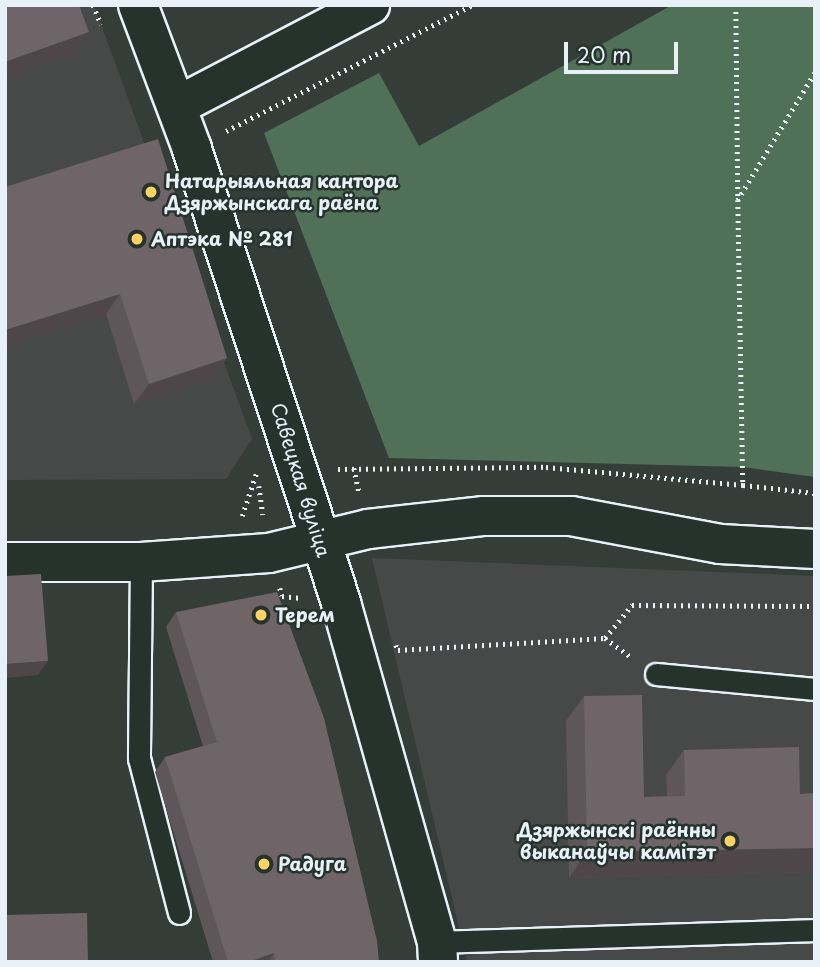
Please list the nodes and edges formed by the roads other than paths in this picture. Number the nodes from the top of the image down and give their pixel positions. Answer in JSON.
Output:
{"nodes":[{"id":1,"x":138,"y":5,"type":"edge"},
{"id":2,"x":370,"y":5,"type":"edge"},
{"id":3,"x":177,"y":106,"type":"junction"},
{"id":4,"x":318,"y":538,"type":"junction"},
{"id":5,"x":815,"y":549,"type":"edge"},
{"id":6,"x":5,"y":562,"type":"edge"},
{"id":7,"x":142,"y":562,"type":"junction"},
{"id":8,"x":656,"y":674,"type":"road end"},
{"id":9,"x":815,"y":689,"type":"edge"},
{"id":10,"x":179,"y":913,"type":"dead end"},
{"id":11,"x":815,"y":930,"type":"edge"},
{"id":12,"x":437,"y":952,"type":"edge"}],
"edges":[{"from":1,"to":3,"type":"street","name":"Савецкая вуліца"},
{"from":2,"to":3,"type":"street"},
{"from":3,"to":4,"type":"street","name":"Савецкая вуліца"},
{"from":4,"to":5,"type":"street"},
{"from":4,"to":7,"type":"street"},
{"from":4,"to":12,"type":"street","name":"Савецкая вуліца"},
{"from":6,"to":7,"type":"street"},
{"from":7,"to":10,"type":"lane"},
{"from":8,"to":9,"type":"lane"},
{"from":11,"to":12,"type":"lane"}]}
